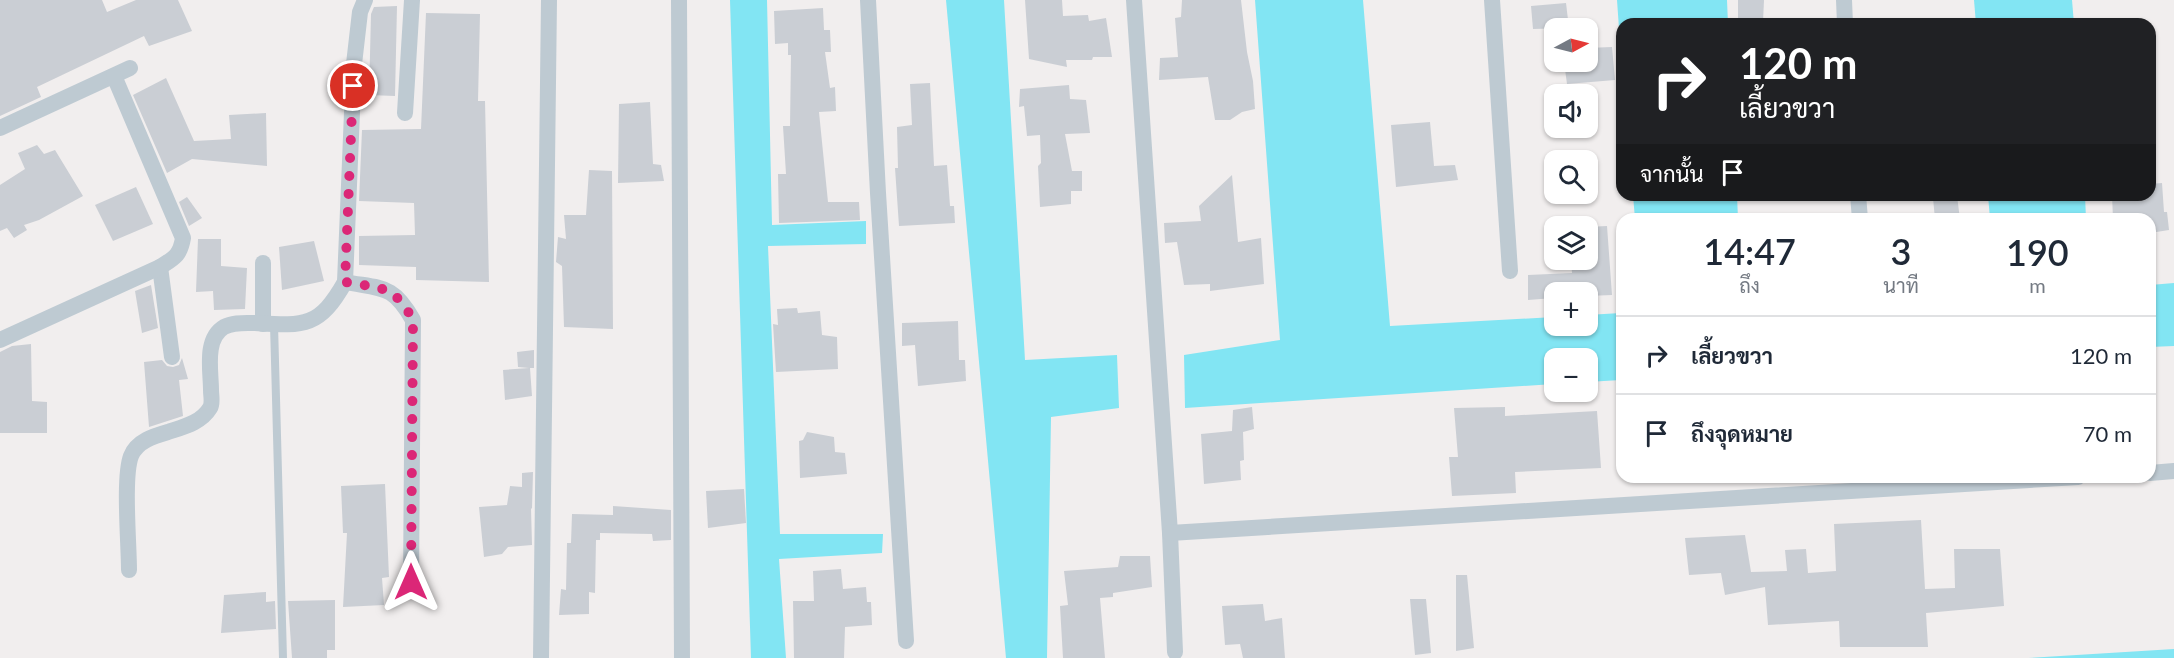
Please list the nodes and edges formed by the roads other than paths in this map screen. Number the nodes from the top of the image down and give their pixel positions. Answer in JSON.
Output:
{"nodes":[{"id":1,"x":364,"y":0,"type":"edge"},
{"id":2,"x":412,"y":0,"type":"edge"},
{"id":3,"x":549,"y":0,"type":"edge"},
{"id":4,"x":679,"y":0,"type":"edge"},
{"id":5,"x":868,"y":0,"type":"edge"},
{"id":6,"x":1134,"y":0,"type":"edge"},
{"id":7,"x":1491,"y":0,"type":"edge"},
{"id":8,"x":1844,"y":0,"type":"edge"},
{"id":9,"x":1845,"y":18,"type":"edge"},
{"id":10,"x":130,"y":69,"type":"dead end"},
{"id":11,"x":114,"y":76,"type":"junction"},
{"id":12,"x":405,"y":113,"type":"dead end"},
{"id":13,"x":0,"y":128,"type":"edge"},
{"id":14,"x":263,"y":263,"type":"dead end"},
{"id":15,"x":160,"y":267,"type":"junction"},
{"id":16,"x":1510,"y":272,"type":"dead end"},
{"id":17,"x":345,"y":282,"type":"junction"},
{"id":18,"x":268,"y":324,"type":"junction"},
{"id":19,"x":0,"y":340,"type":"edge"},
{"id":20,"x":172,"y":357,"type":"dead end"},
{"id":21,"x":2174,"y":471,"type":"edge"},
{"id":22,"x":2156,"y":472,"type":"edge"},
{"id":23,"x":1981,"y":483,"type":"edge"},
{"id":24,"x":1170,"y":533,"type":"junction"},
{"id":25,"x":129,"y":570,"type":"dead end"},
{"id":26,"x":411,"y":582,"type":"dead end"},
{"id":27,"x":906,"y":641,"type":"dead end"},
{"id":28,"x":1175,"y":652,"type":"dead end"},
{"id":29,"x":283,"y":658,"type":"edge"},
{"id":30,"x":541,"y":658,"type":"edge"},
{"id":31,"x":682,"y":658,"type":"edge"}],
"edges":[{"from":1,"to":17,"type":"street"},
{"from":2,"to":12,"type":"street"},
{"from":3,"to":30,"type":"street"},
{"from":4,"to":31,"type":"street"},
{"from":5,"to":27,"type":"street"},
{"from":6,"to":24,"type":"street"},
{"from":7,"to":16,"type":"street"},
{"from":8,"to":9,"type":"street"},
{"from":10,"to":11,"type":"street"},
{"from":11,"to":13,"type":"street"},
{"from":11,"to":15,"type":"street"},
{"from":14,"to":18,"type":"street"},
{"from":15,"to":19,"type":"street"},
{"from":15,"to":20,"type":"street"},
{"from":17,"to":18,"type":"street"},
{"from":17,"to":26,"type":"street"},
{"from":18,"to":25,"type":"street"},
{"from":18,"to":29,"type":"lane"},
{"from":21,"to":22,"type":"street"},
{"from":23,"to":24,"type":"street"},
{"from":24,"to":28,"type":"street"}]}
